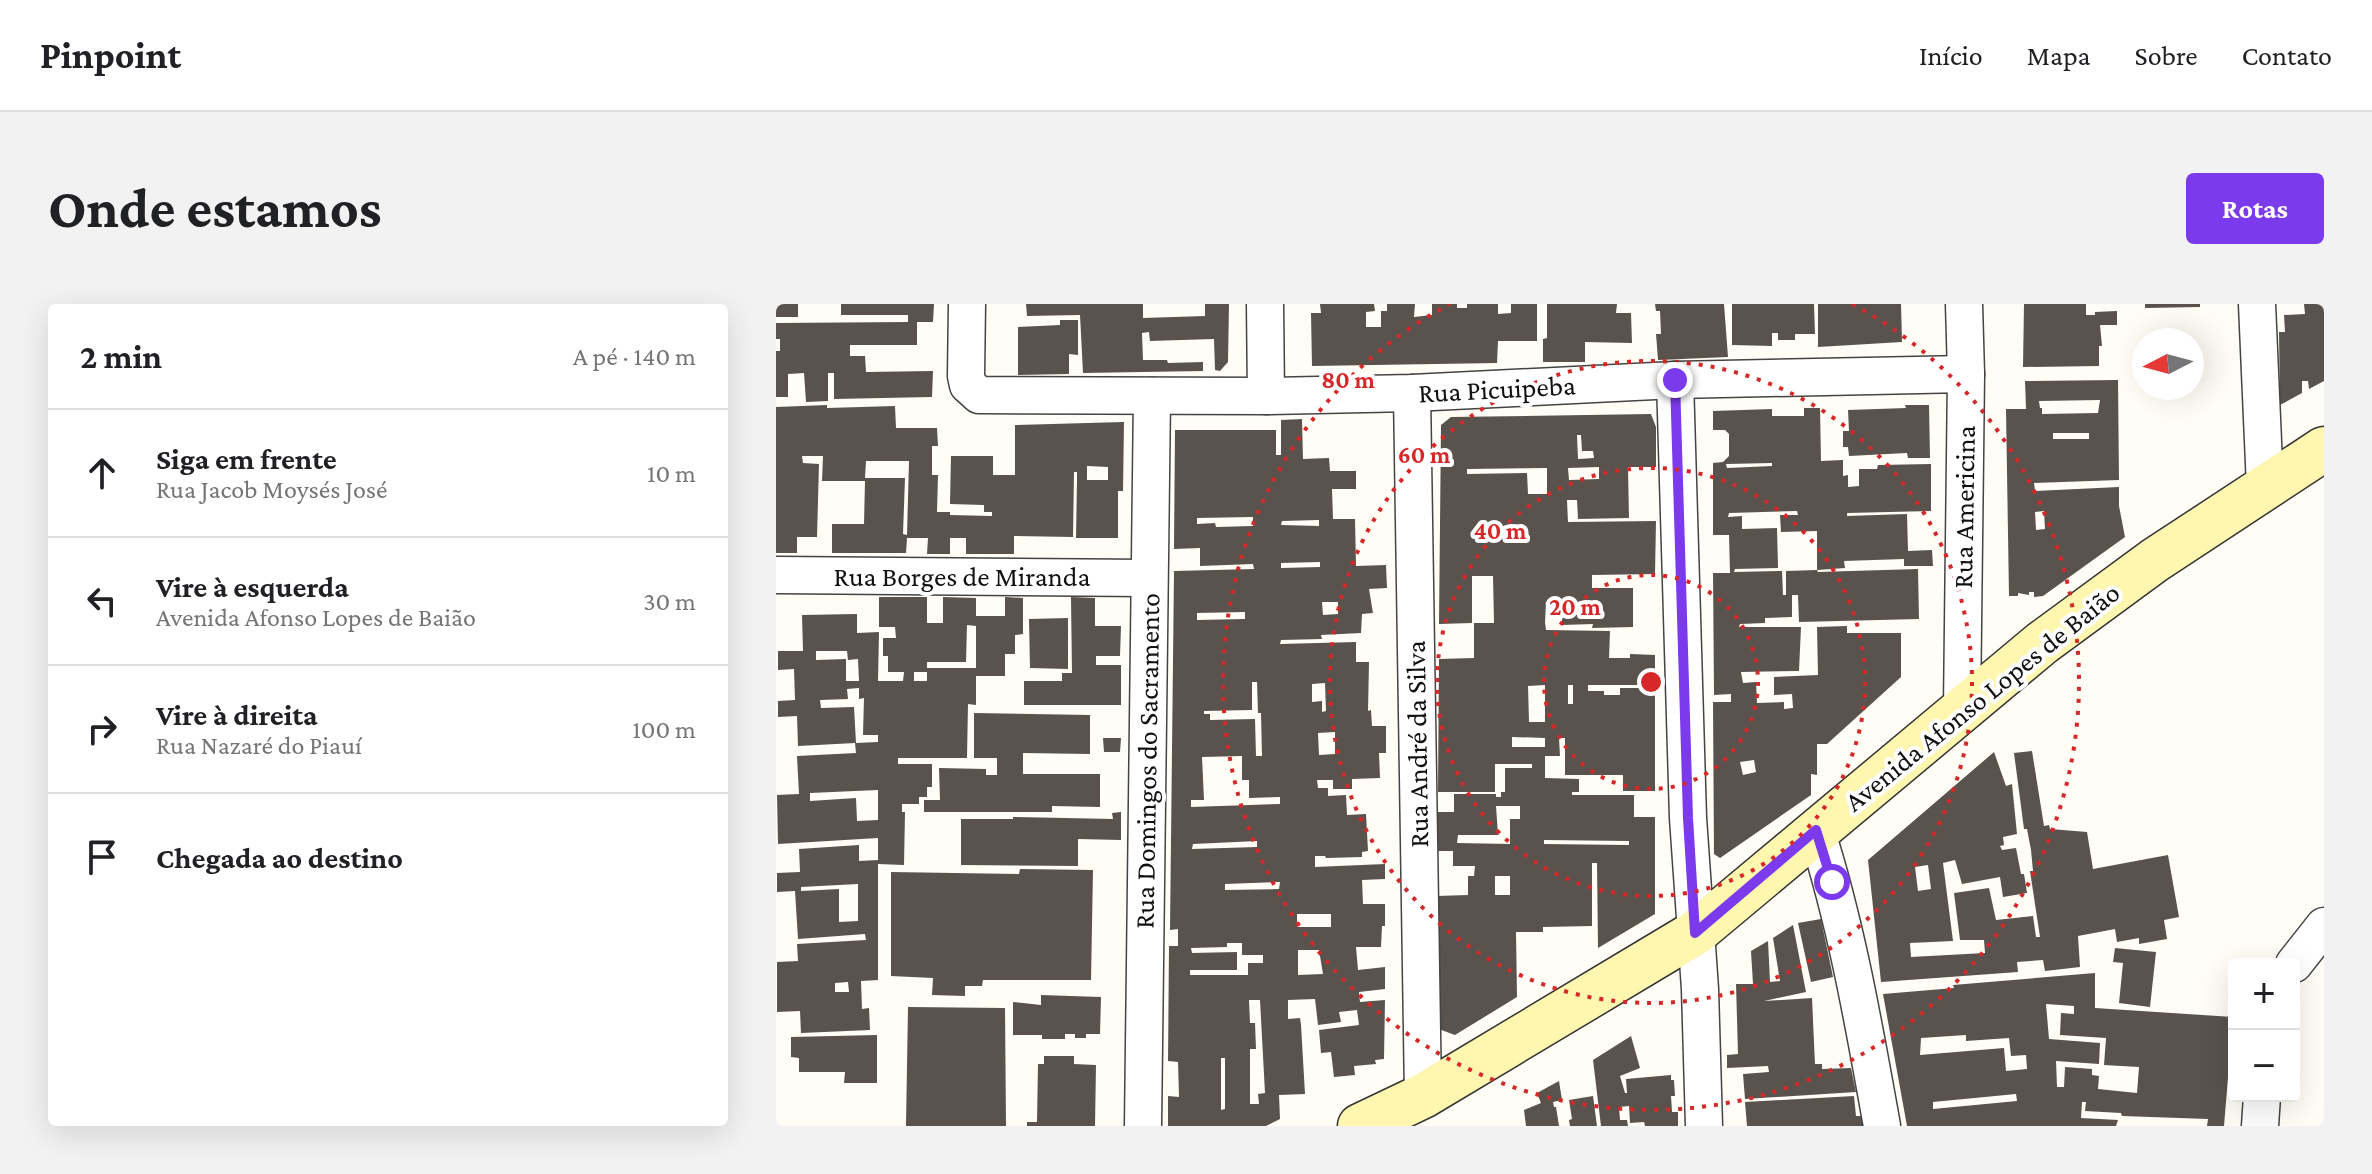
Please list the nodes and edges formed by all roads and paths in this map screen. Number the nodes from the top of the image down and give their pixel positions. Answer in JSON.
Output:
{"nodes":[{"id":1,"x":967,"y":304,"type":"edge"},
{"id":2,"x":1265,"y":304,"type":"edge"},
{"id":3,"x":1964,"y":304,"type":"edge"},
{"id":4,"x":2257,"y":304,"type":"edge"},
{"id":5,"x":1966,"y":374,"type":"junction"},
{"id":6,"x":1675,"y":380,"type":"junction"},
{"id":7,"x":1412,"y":393,"type":"junction"},
{"id":8,"x":1152,"y":396,"type":"junction"},
{"id":9,"x":1266,"y":396,"type":"junction"},
{"id":10,"x":2324,"y":449,"type":"edge"},
{"id":11,"x":2265,"y":487,"type":"junction"},
{"id":12,"x":776,"y":575,"type":"edge"},
{"id":13,"x":1148,"y":578,"type":"junction"},
{"id":14,"x":1962,"y":709,"type":"junction"},
{"id":15,"x":1816,"y":830,"type":"junction"},
{"id":16,"x":2324,"y":926,"type":"edge"},
{"id":17,"x":1695,"y":933,"type":"junction"},
{"id":18,"x":2299,"y":958,"type":"edge"},
{"id":19,"x":1423,"y":1096,"type":"junction"},
{"id":20,"x":2262,"y":1102,"type":"edge"},
{"id":21,"x":1143,"y":1126,"type":"edge"},
{"id":22,"x":1360,"y":1126,"type":"edge"},
{"id":23,"x":1704,"y":1126,"type":"edge"},
{"id":24,"x":1882,"y":1126,"type":"edge"},
{"id":25,"x":2260,"y":1126,"type":"edge"}],
"edges":[{"from":1,"to":8,"type":"street","name":"Rua Picuipeba"},
{"from":2,"to":9,"type":"street"},
{"from":3,"to":5,"type":"street","name":"Rua Americina"},
{"from":4,"to":11,"type":"street"},
{"from":5,"to":6,"type":"street","name":"Rua Picuipeba"},
{"from":5,"to":14,"type":"street","name":"Rua Americina"},
{"from":6,"to":7,"type":"street","name":"Rua Picuipeba"},
{"from":6,"to":17,"type":"street"},
{"from":7,"to":9,"type":"street","name":"Rua Picuipeba"},
{"from":7,"to":19,"type":"street","name":"Rua André da Silva"},
{"from":8,"to":9,"type":"street","name":"Rua Picuipeba"},
{"from":8,"to":13,"type":"street","name":"Rua Domingos do Sacramento"},
{"from":10,"to":11,"type":"street","name":"Avenida Afonso Lopes de Baião"},
{"from":11,"to":14,"type":"street","name":"Avenida Afonso Lopes de Baião"},
{"from":12,"to":13,"type":"street","name":"Rua Borges de Miranda"},
{"from":13,"to":21,"type":"street","name":"Rua Domingos do Sacramento"},
{"from":14,"to":15,"type":"street","name":"Avenida Afonso Lopes de Baião"},
{"from":15,"to":17,"type":"street","name":"Avenida Afonso Lopes de Baião"},
{"from":15,"to":24,"type":"street"},
{"from":16,"to":18,"type":"street"},
{"from":17,"to":19,"type":"street","name":"Avenida Afonso Lopes de Baião"},
{"from":17,"to":23,"type":"street"},
{"from":19,"to":22,"type":"street","name":"Avenida Afonso Lopes de Baião"},
{"from":20,"to":25,"type":"street"}]}
